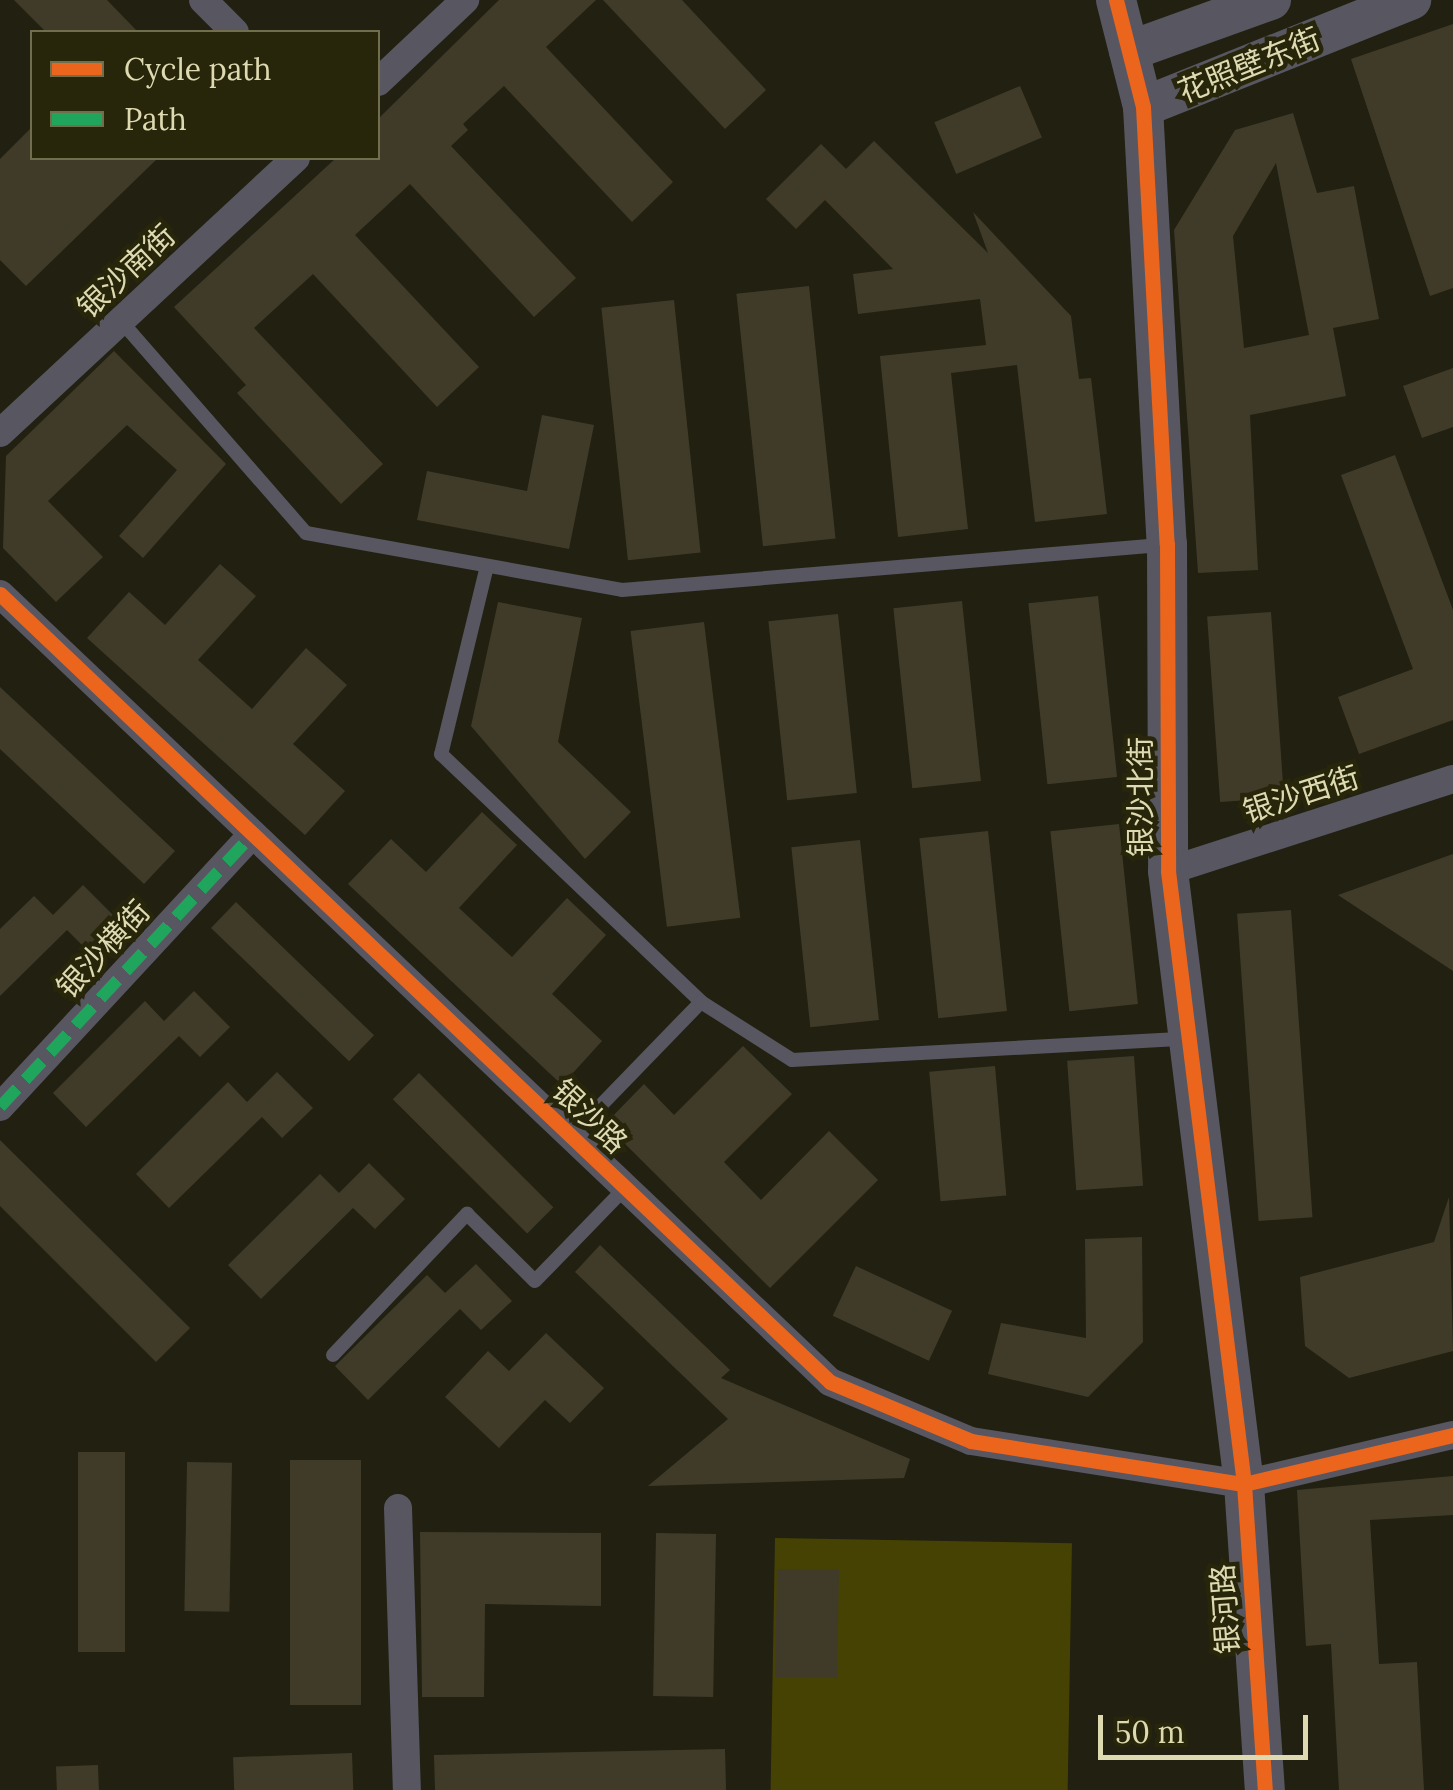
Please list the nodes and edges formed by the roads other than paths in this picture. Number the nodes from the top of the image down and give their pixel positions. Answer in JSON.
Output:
{"nodes":[{"id":1,"x":202,"y":0,"type":"edge"},
{"id":2,"x":465,"y":0,"type":"edge"},
{"id":3,"x":1116,"y":0,"type":"edge"},
{"id":4,"x":1271,"y":0,"type":"edge"},
{"id":5,"x":1411,"y":0,"type":"edge"},
{"id":6,"x":233,"y":30,"type":"edge"},
{"id":7,"x":1129,"y":51,"type":"junction"},
{"id":8,"x":380,"y":80,"type":"edge"},
{"id":9,"x":1142,"y":107,"type":"junction"},
{"id":10,"x":294,"y":160,"type":"edge"},
{"id":11,"x":121,"y":320,"type":"junction"},
{"id":12,"x":0,"y":432,"type":"edge"},
{"id":13,"x":1167,"y":544,"type":"junction"},
{"id":14,"x":487,"y":566,"type":"junction"},
{"id":15,"x":0,"y":594,"type":"edge"},
{"id":16,"x":1453,"y":779,"type":"edge"},
{"id":17,"x":253,"y":834,"type":"junction"},
{"id":18,"x":1168,"y":871,"type":"junction"},
{"id":19,"x":701,"y":1002,"type":"junction"},
{"id":20,"x":1189,"y":1038,"type":"junction"},
{"id":21,"x":0,"y":1108,"type":"edge"},
{"id":22,"x":572,"y":1135,"type":"junction"},
{"id":23,"x":625,"y":1188,"type":"junction"},
{"id":24,"x":334,"y":1355,"type":"dead end"},
{"id":25,"x":1453,"y":1435,"type":"edge"},
{"id":26,"x":1244,"y":1484,"type":"junction"},
{"id":27,"x":398,"y":1508,"type":"dead end"},
{"id":28,"x":407,"y":1790,"type":"edge"},
{"id":29,"x":1264,"y":1790,"type":"edge"}],
"edges":[{"from":1,"to":6,"type":"street"},
{"from":2,"to":8,"type":"street"},
{"from":3,"to":7,"type":"street","name":"银沙北街"},
{"from":4,"to":7,"type":"street","name":"花照壁东街"},
{"from":5,"to":9,"type":"street","name":"花照壁东街"},
{"from":7,"to":9,"type":"street","name":"银沙北街"},
{"from":9,"to":13,"type":"street","name":"银沙北街"},
{"from":10,"to":11,"type":"street","name":"银沙南街"},
{"from":11,"to":12,"type":"street","name":"银沙南街"},
{"from":11,"to":14,"type":"lane"},
{"from":13,"to":14,"type":"lane"},
{"from":13,"to":18,"type":"street","name":"银沙北街"},
{"from":14,"to":19,"type":"lane"},
{"from":15,"to":17,"type":"street","name":"银沙路"},
{"from":16,"to":18,"type":"street","name":"银沙西街"},
{"from":17,"to":21,"type":"street","name":"银沙横街"},
{"from":17,"to":22,"type":"street","name":"银沙路"},
{"from":18,"to":20,"type":"street","name":"银沙北街"},
{"from":19,"to":20,"type":"lane"},
{"from":19,"to":22,"type":"lane"},
{"from":20,"to":26,"type":"street","name":"银沙北街"},
{"from":22,"to":23,"type":"street","name":"银沙路"},
{"from":23,"to":24,"type":"lane"},
{"from":23,"to":26,"type":"street","name":"银沙路"},
{"from":25,"to":26,"type":"street"},
{"from":26,"to":29,"type":"street","name":"银河路"},
{"from":27,"to":28,"type":"street"}]}
